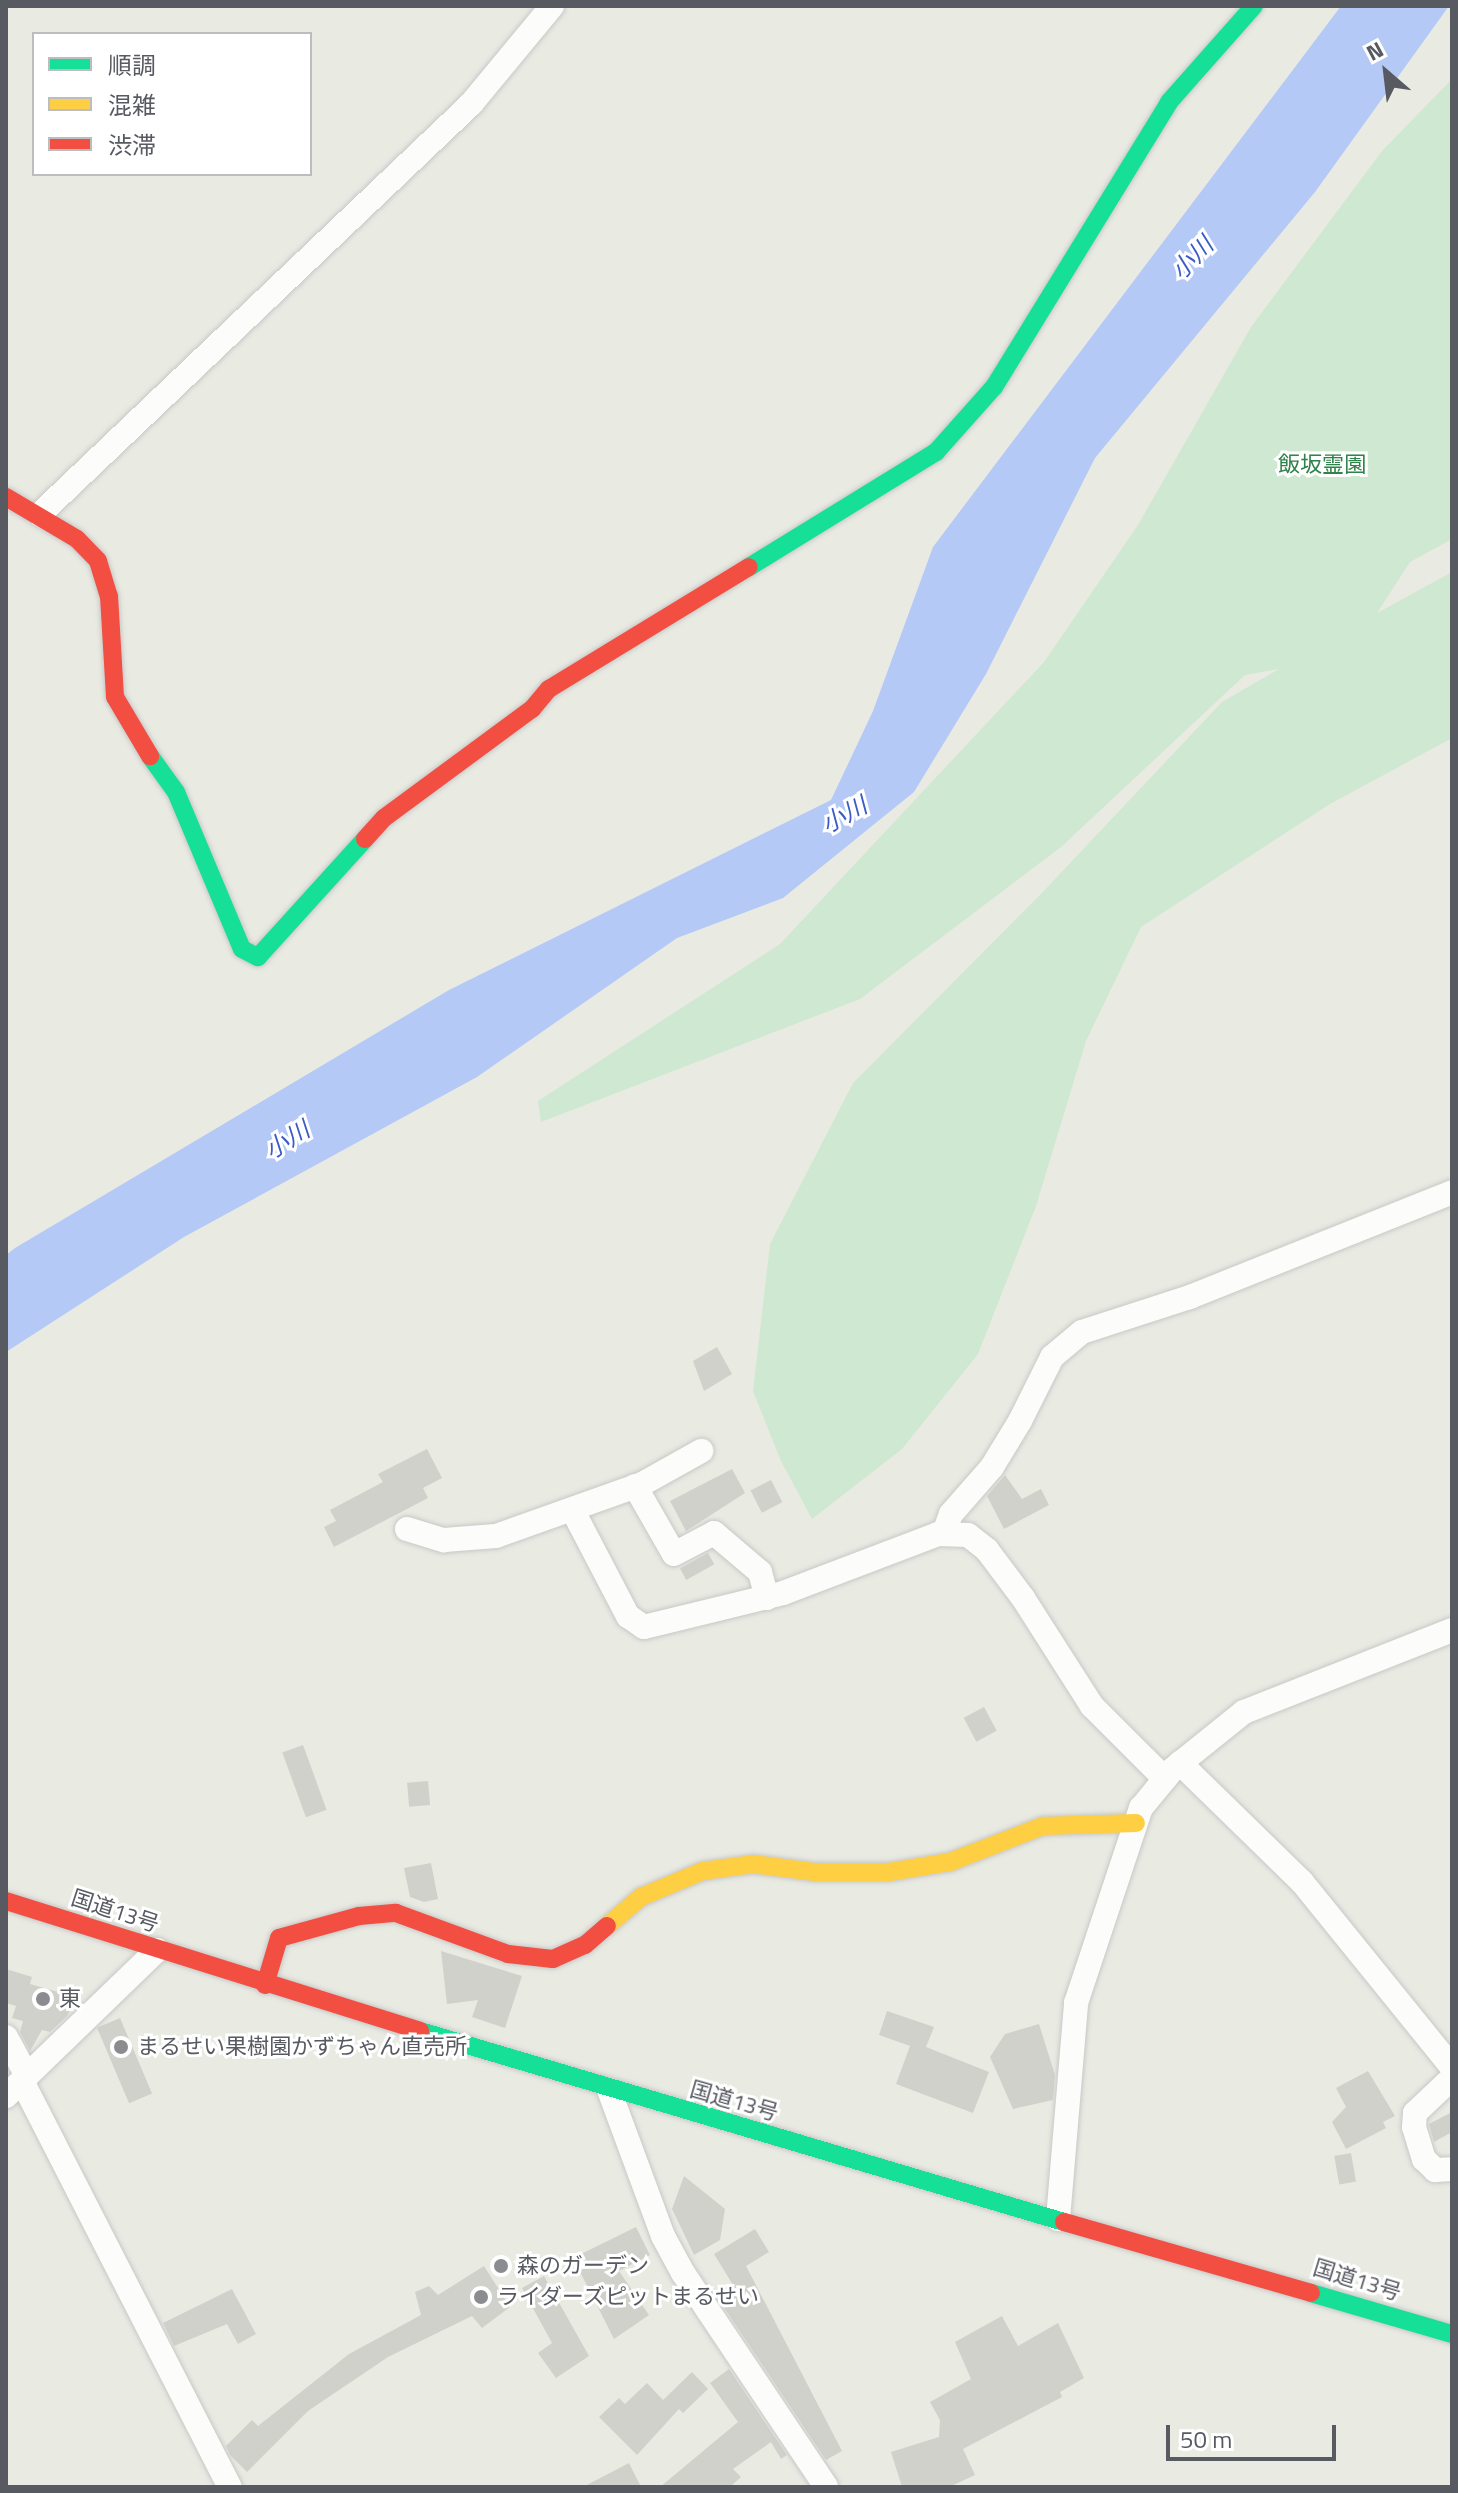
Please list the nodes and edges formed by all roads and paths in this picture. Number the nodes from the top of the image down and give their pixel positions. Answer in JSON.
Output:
{"nodes":[{"id":1,"x":552,"y":6,"type":"edge"},
{"id":2,"x":1254,"y":6,"type":"edge"},
{"id":3,"x":6,"y":497,"type":"edge"},
{"id":4,"x":40,"y":514,"type":"junction"},
{"id":5,"x":1452,"y":1192,"type":"edge"},
{"id":6,"x":701,"y":1451,"type":"dead end"},
{"id":7,"x":635,"y":1486,"type":"junction"},
{"id":8,"x":573,"y":1511,"type":"junction"},
{"id":9,"x":407,"y":1529,"type":"dead end"},
{"id":10,"x":944,"y":1533,"type":"junction"},
{"id":11,"x":767,"y":1598,"type":"junction"},
{"id":12,"x":1452,"y":1630,"type":"edge"},
{"id":13,"x":1172,"y":1771,"type":"junction"},
{"id":14,"x":1136,"y":1823,"type":"junction"},
{"id":15,"x":6,"y":1901,"type":"edge"},
{"id":16,"x":157,"y":1950,"type":"junction"},
{"id":17,"x":265,"y":1985,"type":"junction"},
{"id":18,"x":6,"y":2037,"type":"edge"},
{"id":19,"x":1452,"y":2067,"type":"edge"},
{"id":20,"x":1452,"y":2078,"type":"edge"},
{"id":21,"x":18,"y":2084,"type":"edge"},
{"id":22,"x":609,"y":2090,"type":"junction"},
{"id":23,"x":1452,"y":2169,"type":"edge"},
{"id":24,"x":1058,"y":2219,"type":"junction"},
{"id":25,"x":1452,"y":2334,"type":"edge"},
{"id":26,"x":230,"y":2487,"type":"edge"},
{"id":27,"x":826,"y":2487,"type":"edge"}],
"edges":[{"from":1,"to":4,"type":"street"},
{"from":2,"to":4,"type":"main road"},
{"from":3,"to":4,"type":"main road"},
{"from":5,"to":10,"type":"street"},
{"from":6,"to":7,"type":"street"},
{"from":7,"to":8,"type":"street"},
{"from":7,"to":11,"type":"street"},
{"from":8,"to":9,"type":"street"},
{"from":8,"to":11,"type":"street"},
{"from":10,"to":11,"type":"street"},
{"from":10,"to":13,"type":"street"},
{"from":12,"to":13,"type":"street"},
{"from":13,"to":14,"type":"street"},
{"from":13,"to":19,"type":"street"},
{"from":14,"to":17,"type":"main road"},
{"from":14,"to":24,"type":"street"},
{"from":15,"to":16,"type":"main road","name":"国道13号"},
{"from":16,"to":17,"type":"main road","name":"国道13号"},
{"from":16,"to":21,"type":"street"},
{"from":17,"to":22,"type":"main road","name":"国道13号"},
{"from":18,"to":21,"type":"street"},
{"from":20,"to":23,"type":"street"},
{"from":21,"to":26,"type":"street"},
{"from":22,"to":24,"type":"main road","name":"国道13号"},
{"from":22,"to":27,"type":"street"},
{"from":24,"to":25,"type":"main road","name":"国道13号"}]}
